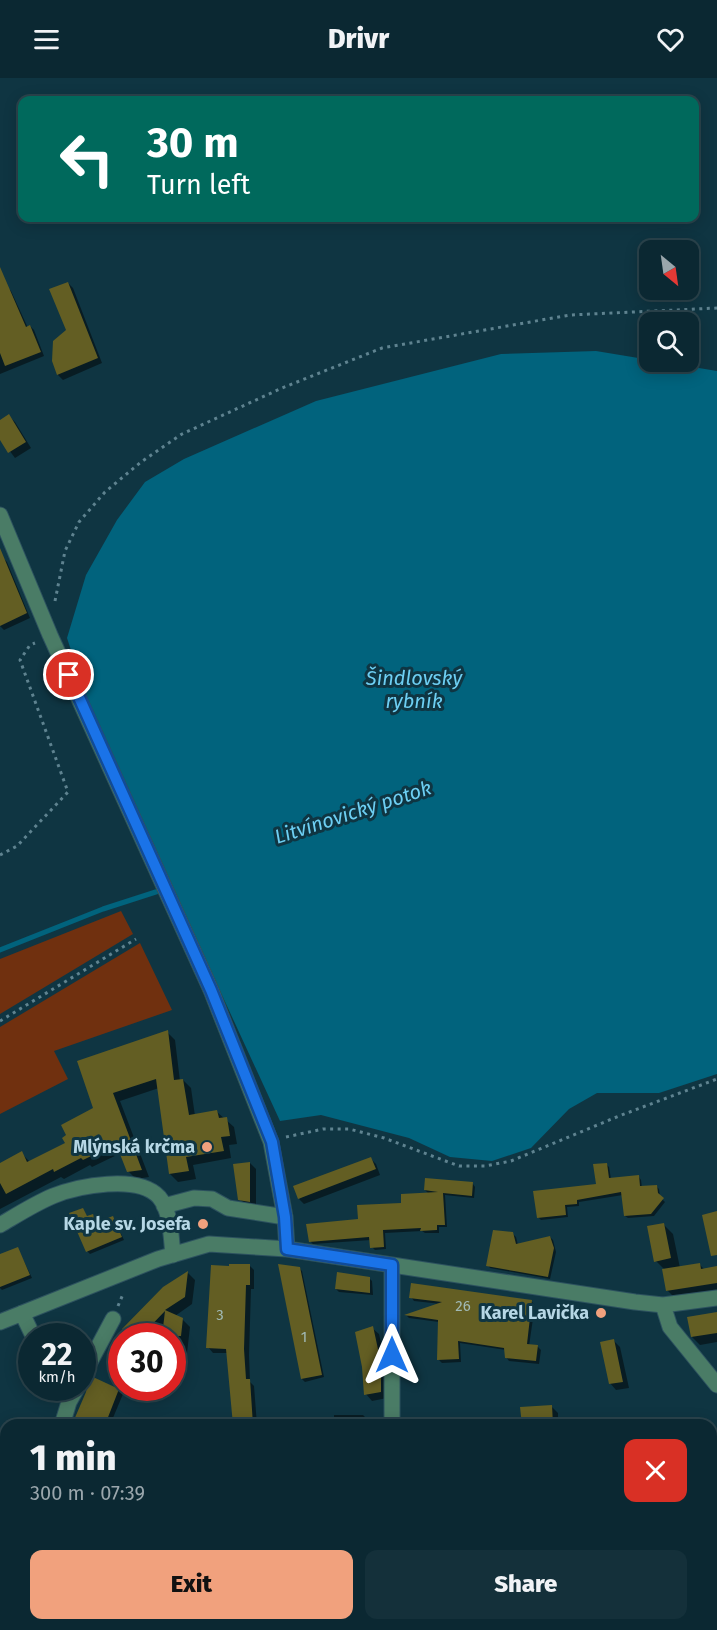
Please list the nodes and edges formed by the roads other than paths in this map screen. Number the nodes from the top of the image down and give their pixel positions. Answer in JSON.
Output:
{"nodes":[{"id":1,"x":0,"y":515,"type":"edge"},
{"id":2,"x":164,"y":1206,"type":"junction"},
{"id":3,"x":285,"y":1217,"type":"junction"},
{"id":4,"x":0,"y":1225,"type":"edge"},
{"id":5,"x":287,"y":1249,"type":"junction"},
{"id":6,"x":172,"y":1255,"type":"junction"},
{"id":7,"x":392,"y":1265,"type":"junction"},
{"id":8,"x":717,"y":1298,"type":"edge"},
{"id":9,"x":663,"y":1305,"type":"junction"},
{"id":10,"x":22,"y":1313,"type":"junction"},
{"id":11,"x":113,"y":1319,"type":"dead end"},
{"id":12,"x":0,"y":1322,"type":"edge"},
{"id":13,"x":27,"y":1323,"type":"edge"},
{"id":14,"x":96,"y":1351,"type":"edge"},
{"id":15,"x":717,"y":1384,"type":"edge"},
{"id":16,"x":70,"y":1401,"type":"edge"},
{"id":17,"x":64,"y":1419,"type":"edge"},
{"id":18,"x":392,"y":1419,"type":"edge"}],
"edges":[{"from":1,"to":3,"type":"street"},
{"from":2,"to":3,"type":"street"},
{"from":2,"to":4,"type":"street"},
{"from":2,"to":6,"type":"street"},
{"from":3,"to":5,"type":"street"},
{"from":5,"to":6,"type":"street"},
{"from":5,"to":7,"type":"street"},
{"from":6,"to":10,"type":"street"},
{"from":7,"to":9,"type":"street"},
{"from":7,"to":18,"type":"street"},
{"from":8,"to":9,"type":"street"},
{"from":9,"to":15,"type":"street"},
{"from":10,"to":12,"type":"street"},
{"from":10,"to":13,"type":"street"},
{"from":11,"to":14,"type":"street"},
{"from":16,"to":17,"type":"street"}]}
